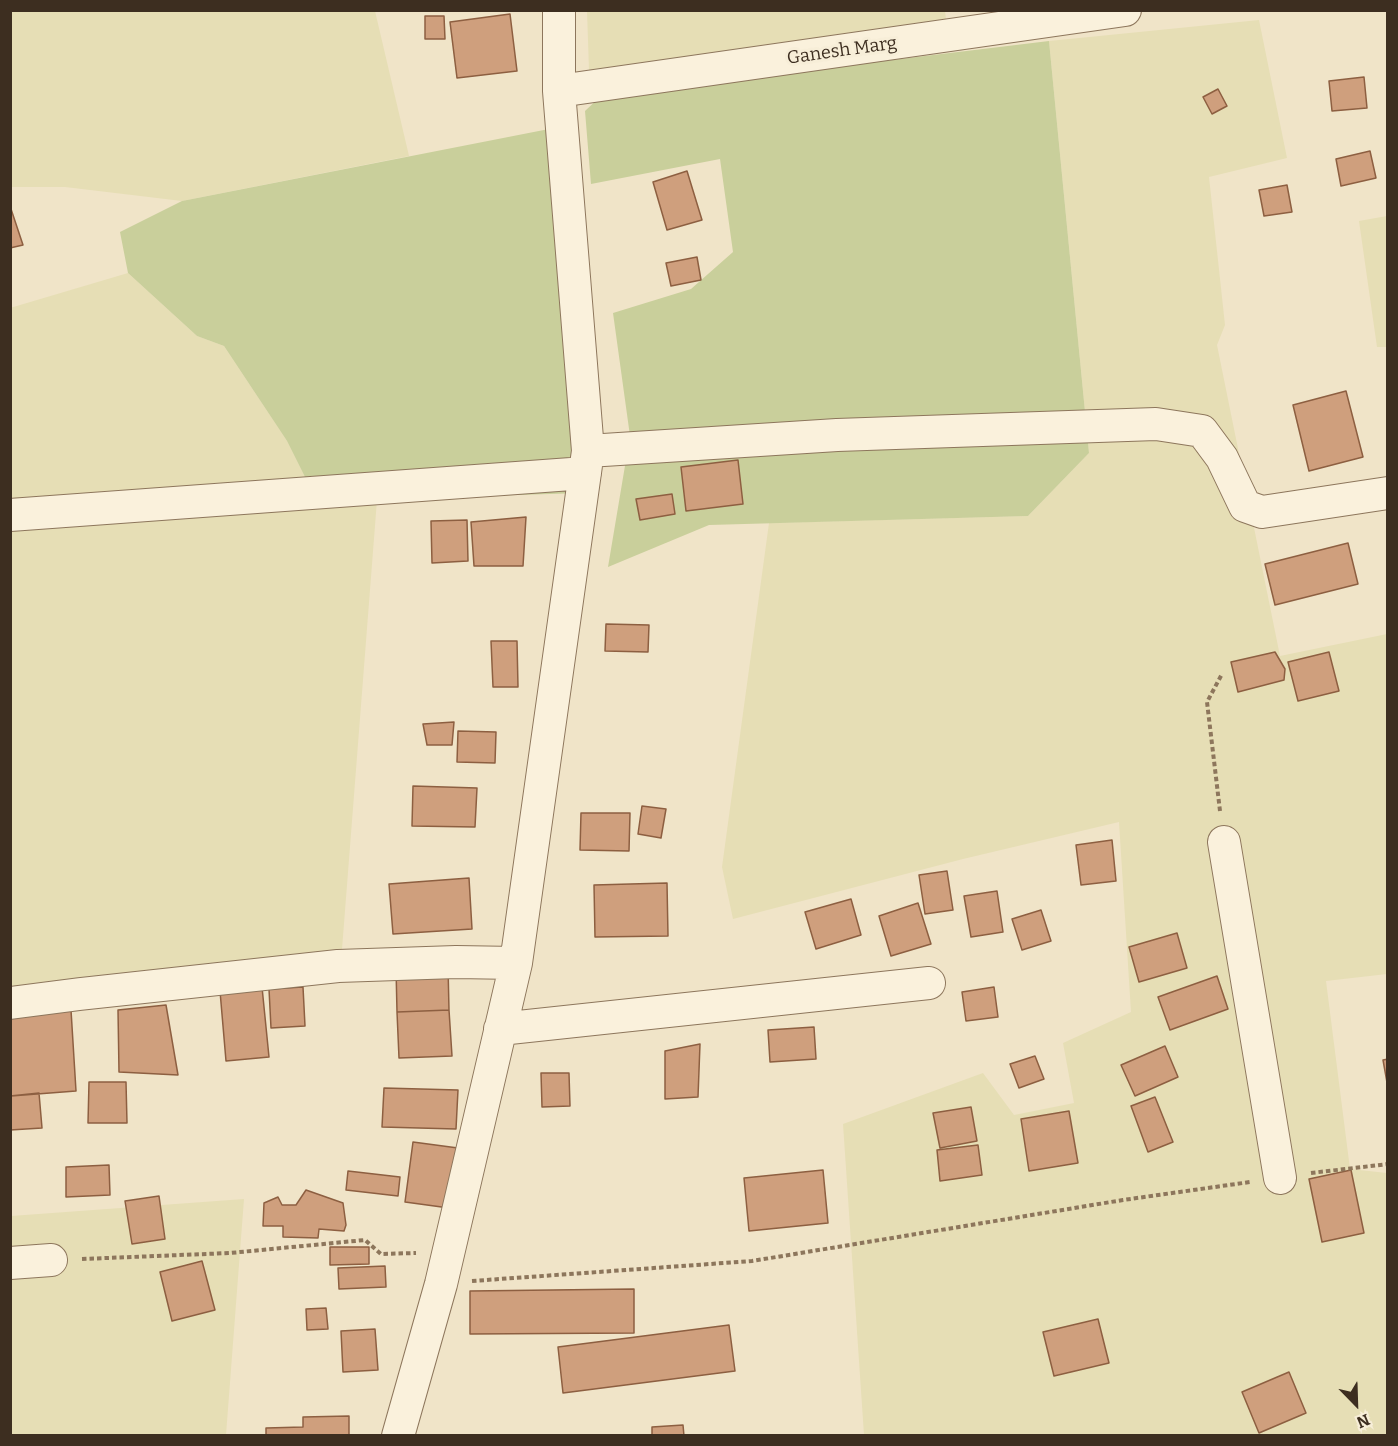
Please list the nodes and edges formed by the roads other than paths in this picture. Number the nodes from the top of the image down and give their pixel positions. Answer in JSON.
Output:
{"nodes":[{"id":1,"x":559,"y":10,"type":"edge"},
{"id":2,"x":1125,"y":10,"type":"edge"},
{"id":3,"x":559,"y":91,"type":"junction"},
{"id":4,"x":587,"y":462,"type":"junction"},
{"id":5,"x":1388,"y":493,"type":"edge"},
{"id":6,"x":10,"y":515,"type":"edge"},
{"id":7,"x":1224,"y":842,"type":"road end"},
{"id":8,"x":516,"y":963,"type":"junction"},
{"id":9,"x":929,"y":983,"type":"dead end"},
{"id":10,"x":10,"y":1004,"type":"edge"},
{"id":11,"x":500,"y":1029,"type":"junction"},
{"id":12,"x":1280,"y":1178,"type":"road end"},
{"id":13,"x":51,"y":1260,"type":"road end"},
{"id":14,"x":10,"y":1263,"type":"edge"},
{"id":15,"x":398,"y":1436,"type":"edge"}],
"edges":[{"from":1,"to":3,"type":"street"},
{"from":2,"to":3,"type":"street","name":"Ganesh Marg"},
{"from":3,"to":4,"type":"street"},
{"from":4,"to":5,"type":"street"},
{"from":4,"to":6,"type":"street"},
{"from":4,"to":8,"type":"street"},
{"from":7,"to":12,"type":"street"},
{"from":8,"to":10,"type":"street"},
{"from":8,"to":11,"type":"street"},
{"from":9,"to":11,"type":"street"},
{"from":11,"to":15,"type":"street"},
{"from":13,"to":14,"type":"street"}]}
